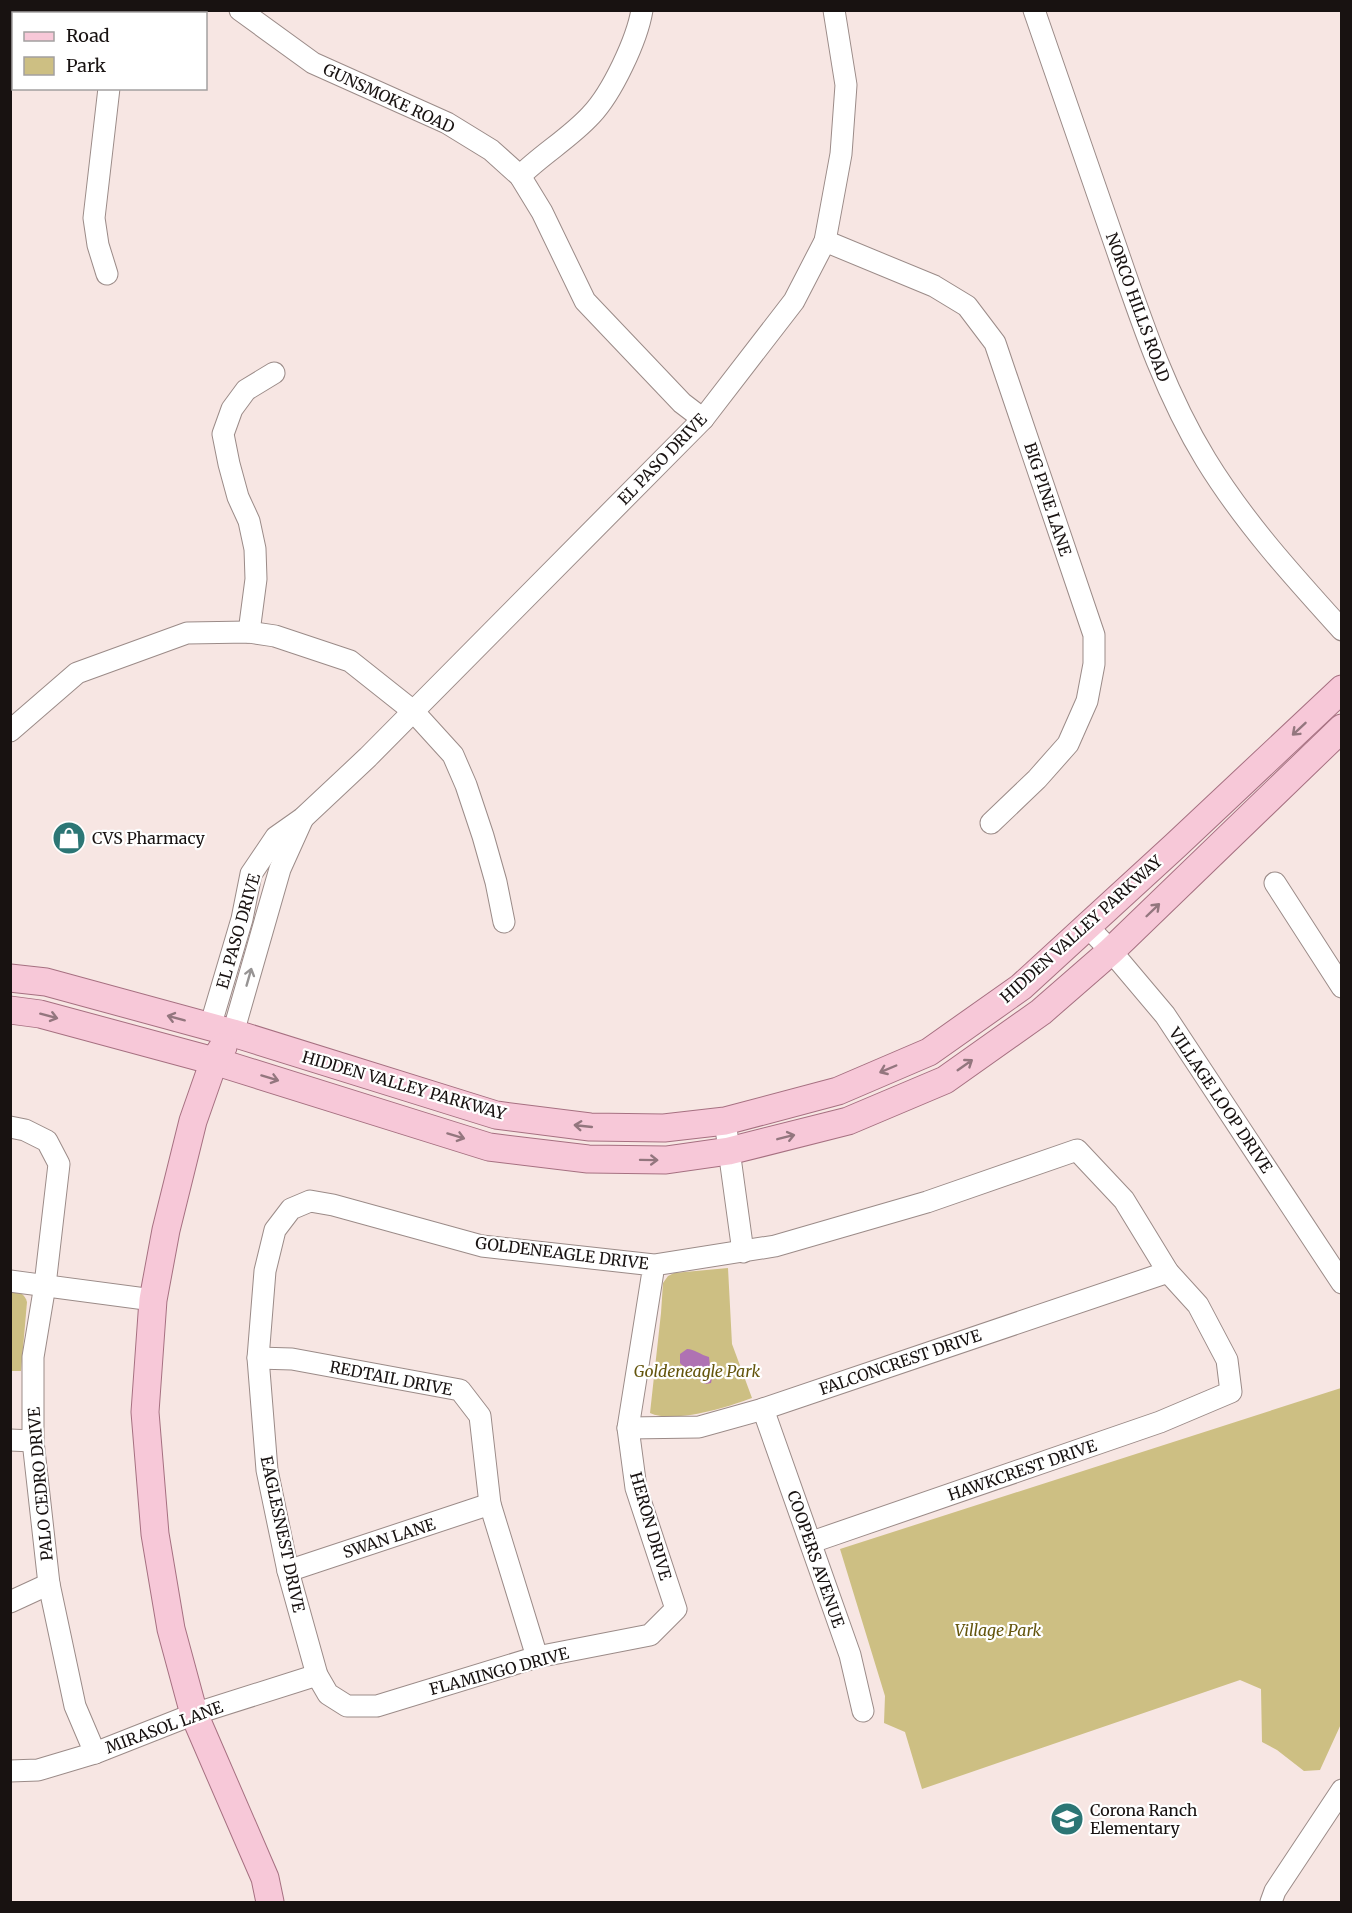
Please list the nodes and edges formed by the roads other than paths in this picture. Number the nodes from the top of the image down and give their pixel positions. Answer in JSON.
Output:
{"nodes":[{"id":1,"x":240,"y":10,"type":"edge"},
{"id":2,"x":642,"y":10,"type":"edge"},
{"id":3,"x":834,"y":10,"type":"edge"},
{"id":4,"x":1034,"y":10,"type":"edge"},
{"id":5,"x":109,"y":90,"type":"edge"},
{"id":6,"x":520,"y":176,"type":"junction"},
{"id":7,"x":825,"y":241,"type":"junction"},
{"id":8,"x":107,"y":274,"type":"dead end"},
{"id":9,"x":274,"y":373,"type":"dead end"},
{"id":10,"x":703,"y":418,"type":"junction"},
{"id":11,"x":1341,"y":630,"type":"edge"},
{"id":12,"x":249,"y":632,"type":"junction"},
{"id":13,"x":1341,"y":689,"type":"edge"},
{"id":14,"x":413,"y":711,"type":"junction"},
{"id":15,"x":1341,"y":728,"type":"edge"},
{"id":16,"x":10,"y":731,"type":"edge"},
{"id":17,"x":991,"y":823,"type":"dead end"},
{"id":18,"x":1275,"y":883,"type":"dead end"},
{"id":19,"x":504,"y":922,"type":"dead end"},
{"id":20,"x":1088,"y":927,"type":"junction"},
{"id":21,"x":1111,"y":951,"type":"junction"},
{"id":22,"x":10,"y":978,"type":"edge"},
{"id":23,"x":1341,"y":987,"type":"edge"},
{"id":24,"x":10,"y":1010,"type":"edge"},
{"id":25,"x":221,"y":1030,"type":"junction"},
{"id":26,"x":214,"y":1061,"type":"junction"},
{"id":27,"x":725,"y":1121,"type":"junction"},
{"id":28,"x":10,"y":1127,"type":"edge"},
{"id":29,"x":729,"y":1151,"type":"junction"},
{"id":30,"x":291,"y":1209,"type":"joint"},
{"id":31,"x":743,"y":1252,"type":"junction"},
{"id":32,"x":654,"y":1265,"type":"junction"},
{"id":33,"x":1168,"y":1272,"type":"junction"},
{"id":34,"x":1339,"y":1272,"type":"edge"},
{"id":35,"x":10,"y":1281,"type":"edge"},
{"id":36,"x":45,"y":1285,"type":"junction"},
{"id":37,"x":153,"y":1300,"type":"junction"},
{"id":38,"x":258,"y":1358,"type":"junction"},
{"id":39,"x":763,"y":1408,"type":"junction"},
{"id":40,"x":628,"y":1428,"type":"junction"},
{"id":41,"x":10,"y":1440,"type":"edge"},
{"id":42,"x":33,"y":1441,"type":"junction"},
{"id":43,"x":490,"y":1504,"type":"junction"},
{"id":44,"x":812,"y":1542,"type":"junction"},
{"id":45,"x":288,"y":1571,"type":"junction"},
{"id":46,"x":49,"y":1584,"type":"junction"},
{"id":47,"x":10,"y":1602,"type":"edge"},
{"id":48,"x":676,"y":1609,"type":"joint"},
{"id":49,"x":537,"y":1657,"type":"junction"},
{"id":50,"x":316,"y":1676,"type":"junction"},
{"id":51,"x":347,"y":1706,"type":"joint"},
{"id":52,"x":863,"y":1711,"type":"dead end"},
{"id":53,"x":194,"y":1714,"type":"junction"},
{"id":54,"x":95,"y":1753,"type":"junction"},
{"id":55,"x":10,"y":1771,"type":"edge"},
{"id":56,"x":1341,"y":1790,"type":"edge"},
{"id":57,"x":270,"y":1902,"type":"edge"},
{"id":58,"x":1271,"y":1902,"type":"edge"}],
"edges":[{"from":1,"to":6,"type":"street","name":"GUNSMOKE ROAD"},
{"from":2,"to":6,"type":"street"},
{"from":3,"to":7,"type":"street","name":"EL PASO DRIVE"},
{"from":4,"to":11,"type":"street","name":"NORCO HILLS ROAD"},
{"from":5,"to":8,"type":"street"},
{"from":6,"to":10,"type":"street","name":"GUNSMOKE ROAD"},
{"from":7,"to":10,"type":"street","name":"EL PASO DRIVE"},
{"from":7,"to":17,"type":"street","name":"BIG PINE LANE"},
{"from":9,"to":12,"type":"street"},
{"from":10,"to":14,"type":"street","name":"EL PASO DRIVE"},
{"from":12,"to":14,"type":"street"},
{"from":12,"to":16,"type":"street"},
{"from":13,"to":20,"type":"main road","name":"HIDDEN VALLEY PARKWAY","one_way":true},
{"from":14,"to":19,"type":"street"},
{"from":14,"to":25,"type":"street","name":"EL PASO DRIVE"},
{"from":21,"to":15,"type":"main road","name":"HIDDEN VALLEY PARKWAY","one_way":true},
{"from":18,"to":23,"type":"street"},
{"from":20,"to":21,"type":"street","name":"VILLAGE LOOP DRIVE"},
{"from":20,"to":27,"type":"main road","name":"HIDDEN VALLEY PARKWAY","one_way":true},
{"from":29,"to":21,"type":"main road","name":"HIDDEN VALLEY PARKWAY","one_way":true},
{"from":21,"to":34,"type":"street","name":"VILLAGE LOOP DRIVE"},
{"from":25,"to":22,"type":"main road","name":"HIDDEN VALLEY PARKWAY","one_way":true},
{"from":24,"to":26,"type":"main road","name":"HIDDEN VALLEY PARKWAY","one_way":true},
{"from":25,"to":26,"type":"main road"},
{"from":27,"to":25,"type":"main road","name":"HIDDEN VALLEY PARKWAY","one_way":true},
{"from":26,"to":29,"type":"main road","name":"HIDDEN VALLEY PARKWAY","one_way":true},
{"from":26,"to":37,"type":"main road"},
{"from":27,"to":29,"type":"street"},
{"from":28,"to":36,"type":"street","name":"PALO CEDRO DRIVE"},
{"from":29,"to":31,"type":"street"},
{"from":30,"to":32,"type":"street","name":"GOLDENEAGLE DRIVE"},
{"from":30,"to":38,"type":"street","name":"EAGLESNEST DRIVE"},
{"from":31,"to":32,"type":"street","name":"GOLDENEAGLE DRIVE"},
{"from":31,"to":33,"type":"street","name":"GOLDENEAGLE DRIVE"},
{"from":32,"to":40,"type":"street","name":"HERON DRIVE"},
{"from":33,"to":39,"type":"street","name":"FALCONCREST DRIVE"},
{"from":33,"to":44,"type":"street","name":"HAWKCREST DRIVE"},
{"from":35,"to":36,"type":"street"},
{"from":36,"to":37,"type":"street"},
{"from":36,"to":42,"type":"street","name":"PALO CEDRO DRIVE"},
{"from":37,"to":53,"type":"main road"},
{"from":38,"to":43,"type":"street","name":"REDTAIL DRIVE"},
{"from":38,"to":45,"type":"street","name":"EAGLESNEST DRIVE"},
{"from":39,"to":40,"type":"street","name":"FALCONCREST DRIVE"},
{"from":39,"to":44,"type":"street","name":"COOPERS AVENUE"},
{"from":40,"to":48,"type":"street","name":"HERON DRIVE"},
{"from":41,"to":42,"type":"street"},
{"from":42,"to":46,"type":"street","name":"PALO CEDRO DRIVE"},
{"from":43,"to":45,"type":"street","name":"SWAN LANE"},
{"from":43,"to":49,"type":"street","name":"REDTAIL DRIVE"},
{"from":44,"to":52,"type":"street","name":"COOPERS AVENUE"},
{"from":45,"to":50,"type":"street","name":"EAGLESNEST DRIVE"},
{"from":46,"to":47,"type":"street"},
{"from":46,"to":54,"type":"street","name":"PALO CEDRO DRIVE"},
{"from":48,"to":49,"type":"street","name":"FLAMINGO DRIVE"},
{"from":49,"to":51,"type":"street","name":"FLAMINGO DRIVE"},
{"from":50,"to":51,"type":"street","name":"EAGLESNEST DRIVE"},
{"from":50,"to":53,"type":"street","name":"MIRASOL LANE"},
{"from":53,"to":54,"type":"street","name":"MIRASOL LANE"},
{"from":53,"to":57,"type":"main road"},
{"from":54,"to":55,"type":"street","name":"MIRASOL LANE"},
{"from":56,"to":58,"type":"street"}]}
